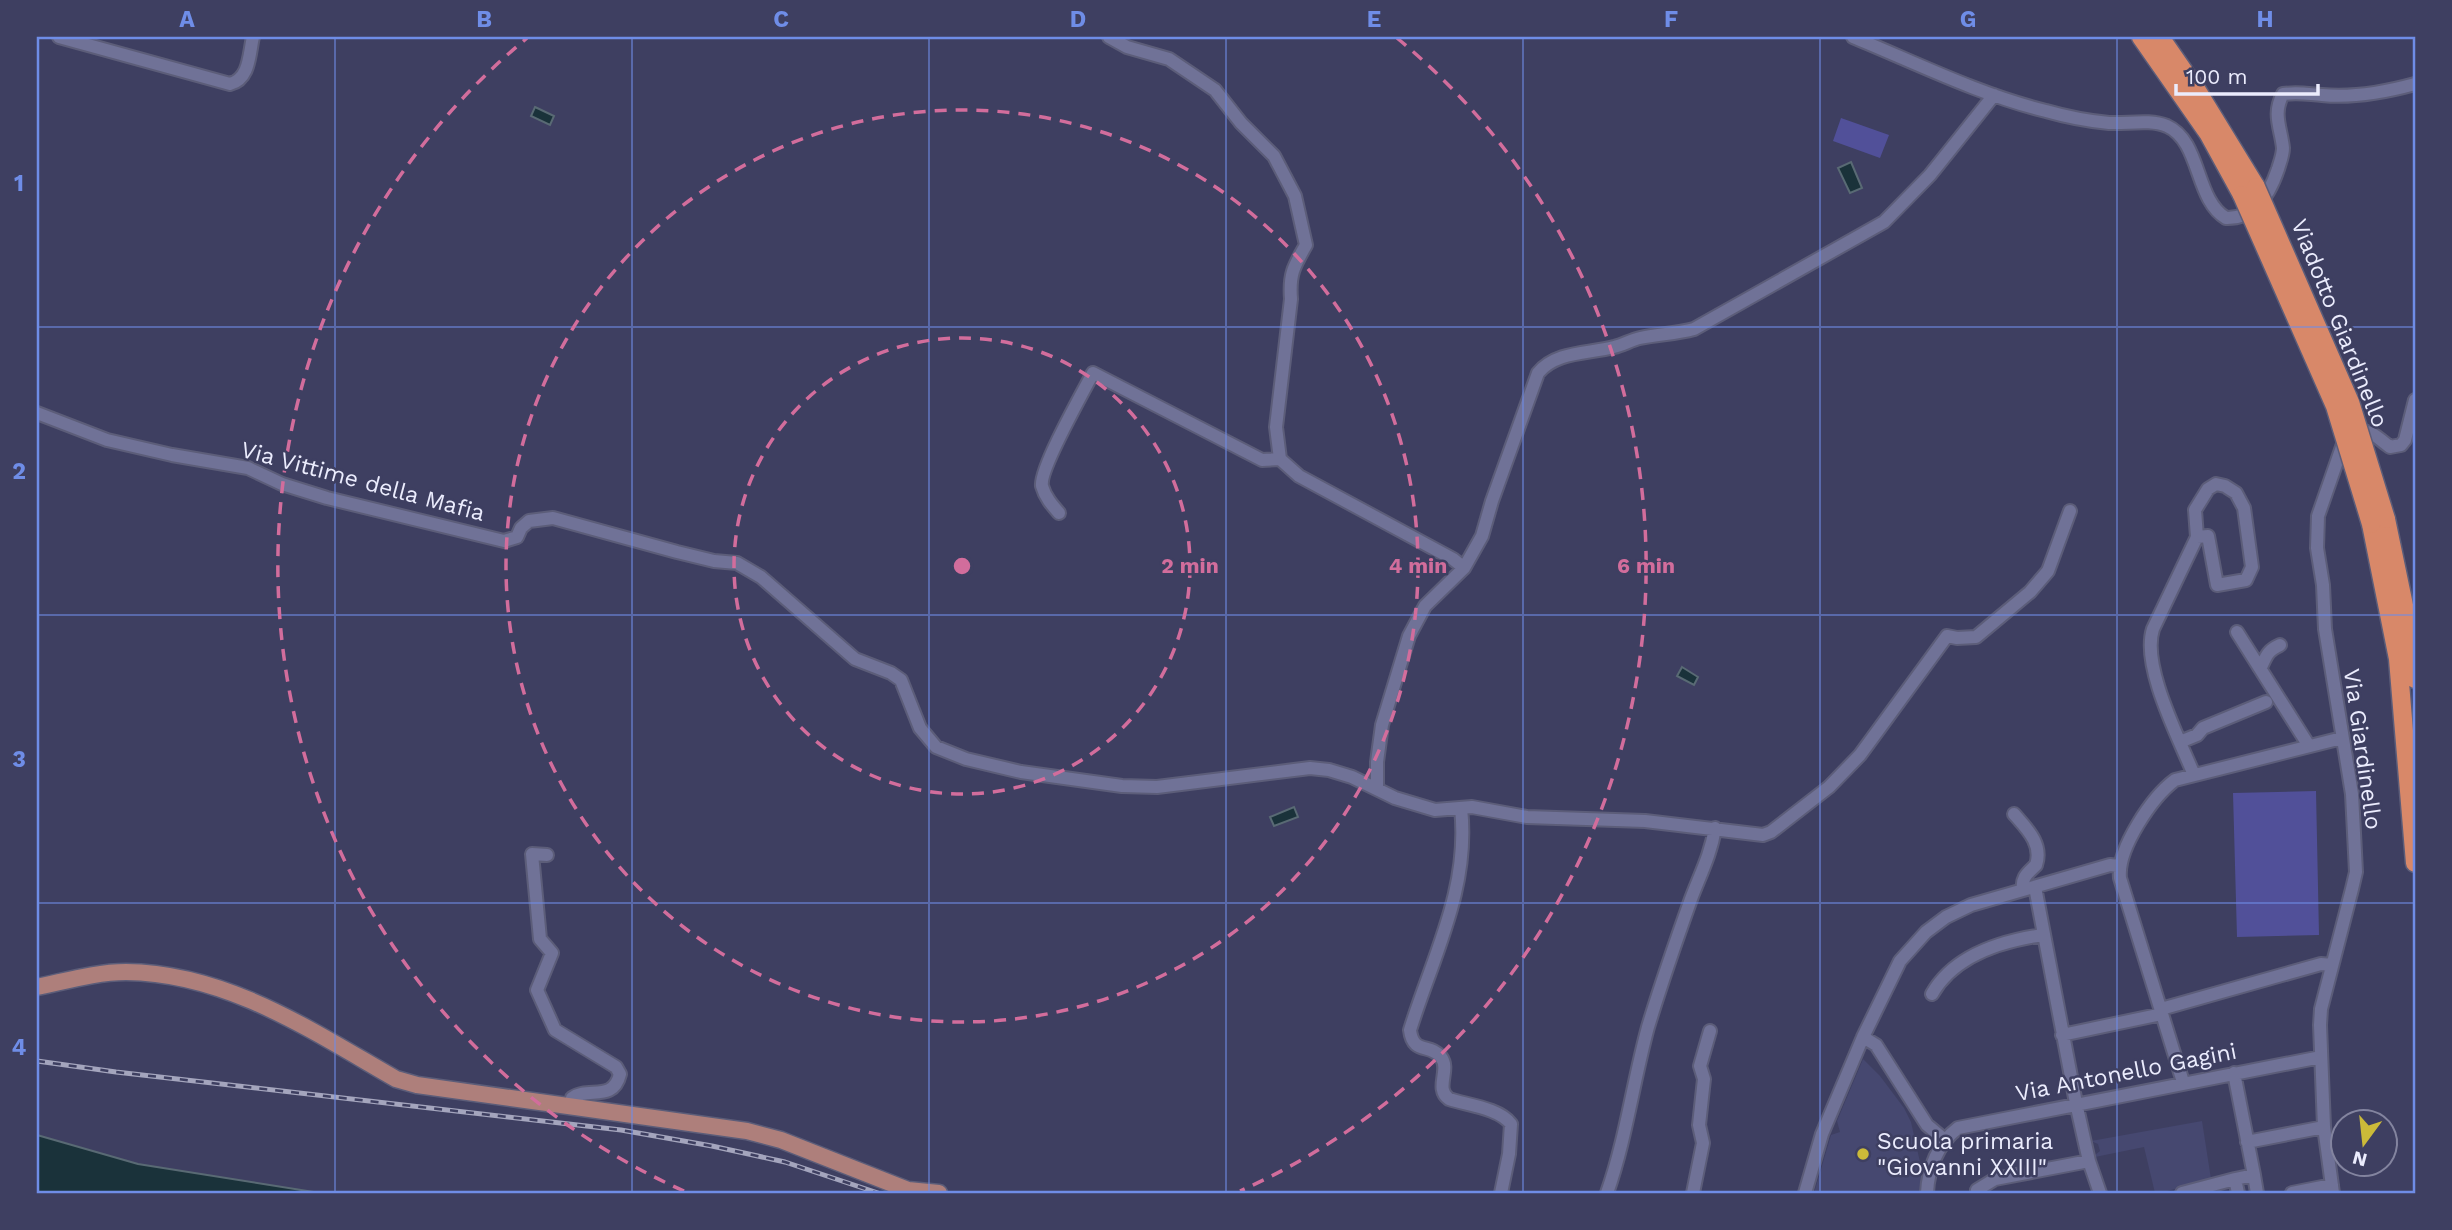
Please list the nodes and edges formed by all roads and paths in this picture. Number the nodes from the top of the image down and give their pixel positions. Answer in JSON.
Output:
{"nodes":[{"id":1,"x":59,"y":37,"type":"edge"},
{"id":2,"x":253,"y":37,"type":"edge"},
{"id":3,"x":1109,"y":37,"type":"edge"},
{"id":4,"x":1853,"y":37,"type":"edge"},
{"id":5,"x":2141,"y":37,"type":"edge"},
{"id":6,"x":2160,"y":37,"type":"edge"},
{"id":7,"x":2415,"y":84,"type":"edge"},
{"id":8,"x":1994,"y":95,"type":"junction"},
{"id":9,"x":2249,"y":191,"type":"junction"},
{"id":10,"x":2415,"y":400,"type":"edge"},
{"id":11,"x":37,"y":413,"type":"edge"},
{"id":12,"x":1280,"y":459,"type":"junction"},
{"id":13,"x":2070,"y":512,"type":"dead end"},
{"id":14,"x":1059,"y":513,"type":"dead end"},
{"id":15,"x":2378,"y":522,"type":"junction"},
{"id":16,"x":2197,"y":537,"type":"junction"},
{"id":17,"x":1464,"y":568,"type":"junction"},
{"id":18,"x":2237,"y":632,"type":"dead end"},
{"id":19,"x":2280,"y":645,"type":"dead end"},
{"id":20,"x":2259,"y":667,"type":"junction"},
{"id":21,"x":2415,"y":678,"type":"edge"},
{"id":22,"x":2266,"y":702,"type":"dead end"},
{"id":23,"x":2342,"y":738,"type":"junction"},
{"id":24,"x":2180,"y":742,"type":"junction"},
{"id":25,"x":2309,"y":746,"type":"junction"},
{"id":26,"x":2194,"y":775,"type":"junction"},
{"id":27,"x":1377,"y":788,"type":"junction"},
{"id":28,"x":1461,"y":808,"type":"junction"},
{"id":29,"x":2014,"y":814,"type":"dead end"},
{"id":30,"x":1715,"y":828,"type":"junction"},
{"id":31,"x":547,"y":855,"type":"dead end"},
{"id":32,"x":2415,"y":863,"type":"edge"},
{"id":33,"x":2119,"y":866,"type":"junction"},
{"id":34,"x":2029,"y":889,"type":"junction"},
{"id":35,"x":2043,"y":935,"type":"junction"},
{"id":36,"x":2332,"y":965,"type":"junction"},
{"id":37,"x":37,"y":987,"type":"edge"},
{"id":38,"x":1932,"y":994,"type":"dead end"},
{"id":39,"x":2161,"y":1011,"type":"junction"},
{"id":40,"x":1710,"y":1031,"type":"dead end"},
{"id":41,"x":2062,"y":1035,"type":"junction"},
{"id":42,"x":1863,"y":1037,"type":"junction"},
{"id":43,"x":2321,"y":1057,"type":"junction"},
{"id":44,"x":2234,"y":1073,"type":"junction"},
{"id":45,"x":2183,"y":1082,"type":"junction"},
{"id":46,"x":2076,"y":1103,"type":"junction"},
{"id":47,"x":571,"y":1107,"type":"junction"},
{"id":48,"x":2324,"y":1127,"type":"junction"},
{"id":49,"x":1945,"y":1140,"type":"junction"},
{"id":50,"x":2247,"y":1142,"type":"junction"},
{"id":51,"x":2089,"y":1161,"type":"junction"},
{"id":52,"x":2254,"y":1175,"type":"junction"},
{"id":53,"x":2235,"y":1179,"type":"junction"},
{"id":54,"x":2332,"y":1189,"type":"edge"},
{"id":55,"x":1977,"y":1190,"type":"dead end"},
{"id":56,"x":939,"y":1193,"type":"edge"},
{"id":57,"x":1501,"y":1193,"type":"edge"},
{"id":58,"x":1607,"y":1193,"type":"edge"},
{"id":59,"x":1693,"y":1193,"type":"edge"},
{"id":60,"x":1805,"y":1193,"type":"edge"},
{"id":61,"x":1927,"y":1193,"type":"edge"},
{"id":62,"x":2100,"y":1193,"type":"edge"},
{"id":63,"x":2182,"y":1193,"type":"edge"},
{"id":64,"x":2238,"y":1193,"type":"edge"},
{"id":65,"x":2258,"y":1193,"type":"edge"},
{"id":66,"x":2292,"y":1193,"type":"edge"}],
"edges":[{"from":1,"to":2,"type":"street"},
{"from":3,"to":12,"type":"street"},
{"from":4,"to":8,"type":"street"},
{"from":5,"to":9,"type":"highway"},
{"from":6,"to":9,"type":"highway"},
{"from":7,"to":8,"type":"street"},
{"from":8,"to":17,"type":"street"},
{"from":9,"to":15,"type":"highway","name":"Viadotto Giardinello","bridge":true},
{"from":10,"to":23,"type":"street","name":"Via Giardinello"},
{"from":11,"to":27,"type":"street","name":"Via Vittime della Mafia"},
{"from":12,"to":14,"type":"street"},
{"from":12,"to":17,"type":"street"},
{"from":13,"to":30,"type":"street"},
{"from":15,"to":21,"type":"highway"},
{"from":15,"to":32,"type":"highway"},
{"from":16,"to":16,"type":"street"},
{"from":16,"to":24,"type":"street"},
{"from":17,"to":27,"type":"street"},
{"from":18,"to":20,"type":"street"},
{"from":19,"to":20,"type":"street"},
{"from":20,"to":25,"type":"street"},
{"from":22,"to":24,"type":"street"},
{"from":23,"to":25,"type":"street"},
{"from":23,"to":36,"type":"street","name":"Via Giardinello"},
{"from":24,"to":26,"type":"street"},
{"from":25,"to":26,"type":"street"},
{"from":26,"to":33,"type":"street"},
{"from":27,"to":28,"type":"street"},
{"from":28,"to":30,"type":"street"},
{"from":28,"to":57,"type":"street"},
{"from":29,"to":34,"type":"street"},
{"from":30,"to":58,"type":"street"},
{"from":31,"to":47,"type":"street"},
{"from":33,"to":34,"type":"street"},
{"from":33,"to":39,"type":"street"},
{"from":34,"to":35,"type":"street"},
{"from":34,"to":42,"type":"street"},
{"from":35,"to":38,"type":"street"},
{"from":35,"to":41,"type":"street"},
{"from":36,"to":39,"type":"street"},
{"from":36,"to":43,"type":"street","name":"Via Giardinello"},
{"from":37,"to":47,"type":"main road"},
{"from":39,"to":41,"type":"street"},
{"from":39,"to":45,"type":"street"},
{"from":40,"to":59,"type":"street"},
{"from":41,"to":46,"type":"street"},
{"from":42,"to":49,"type":"street"},
{"from":42,"to":60,"type":"street"},
{"from":43,"to":44,"type":"street","name":"Via Antonello Gagini"},
{"from":43,"to":48,"type":"street","name":"Via Giardinello"},
{"from":44,"to":45,"type":"street","name":"Via Antonello Gagini"},
{"from":44,"to":50,"type":"street"},
{"from":45,"to":46,"type":"street","name":"Via Antonello Gagini"},
{"from":46,"to":49,"type":"street","name":"Via Antonello Gagini"},
{"from":46,"to":51,"type":"street"},
{"from":47,"to":56,"type":"main road"},
{"from":48,"to":50,"type":"street"},
{"from":48,"to":54,"type":"street","name":"Via Giardinello"},
{"from":49,"to":61,"type":"street"},
{"from":50,"to":52,"type":"street"},
{"from":51,"to":55,"type":"street"},
{"from":51,"to":62,"type":"street"},
{"from":52,"to":53,"type":"street"},
{"from":52,"to":65,"type":"street"},
{"from":53,"to":63,"type":"street"},
{"from":53,"to":64,"type":"street"},
{"from":54,"to":66,"type":"street"}]}
